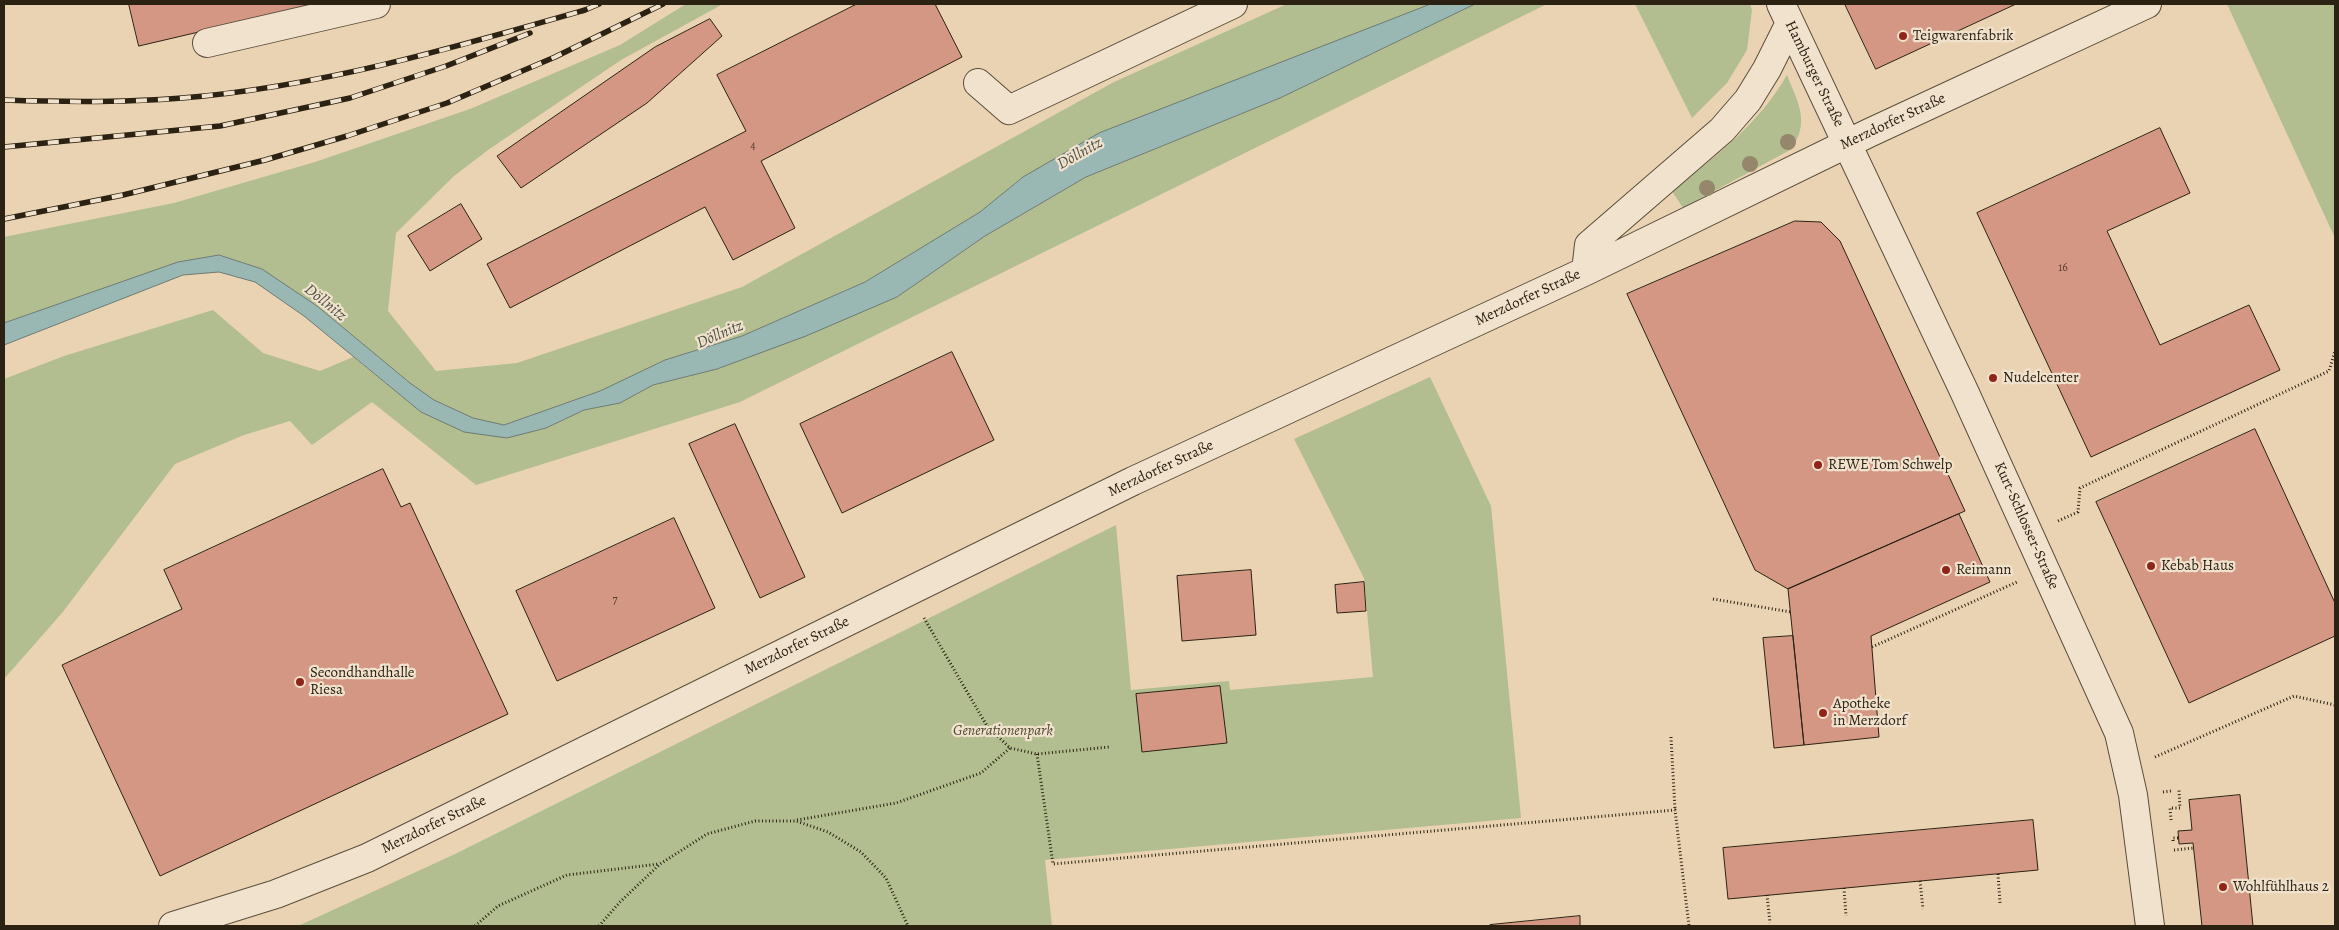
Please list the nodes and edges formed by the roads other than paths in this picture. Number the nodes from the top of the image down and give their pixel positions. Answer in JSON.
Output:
{"nodes":[{"id":1,"x":376,"y":4,"type":"edge"},
{"id":2,"x":1233,"y":4,"type":"edge"},
{"id":3,"x":2147,"y":4,"type":"edge"},
{"id":4,"x":1785,"y":13,"type":"edge"},
{"id":5,"x":207,"y":43,"type":"dead end"},
{"id":6,"x":978,"y":83,"type":"dead end"},
{"id":7,"x":1848,"y":144,"type":"junction"},
{"id":8,"x":1586,"y":271,"type":"junction"},
{"id":9,"x":173,"y":926,"type":"edge"},
{"id":10,"x":2150,"y":926,"type":"edge"}],
"edges":[{"from":1,"to":5,"type":"street"},
{"from":2,"to":6,"type":"street"},
{"from":3,"to":7,"type":"street","name":"Merzdorfer Straße"},
{"from":4,"to":7,"type":"street","name":"Hamburger Straße"},
{"from":4,"to":8,"type":"street"},
{"from":7,"to":8,"type":"street","name":"Merzdorfer Straße"},
{"from":7,"to":10,"type":"street","name":"Kurt-Schlosser-Straße"},
{"from":8,"to":9,"type":"street","name":"Merzdorfer Straße"}]}
